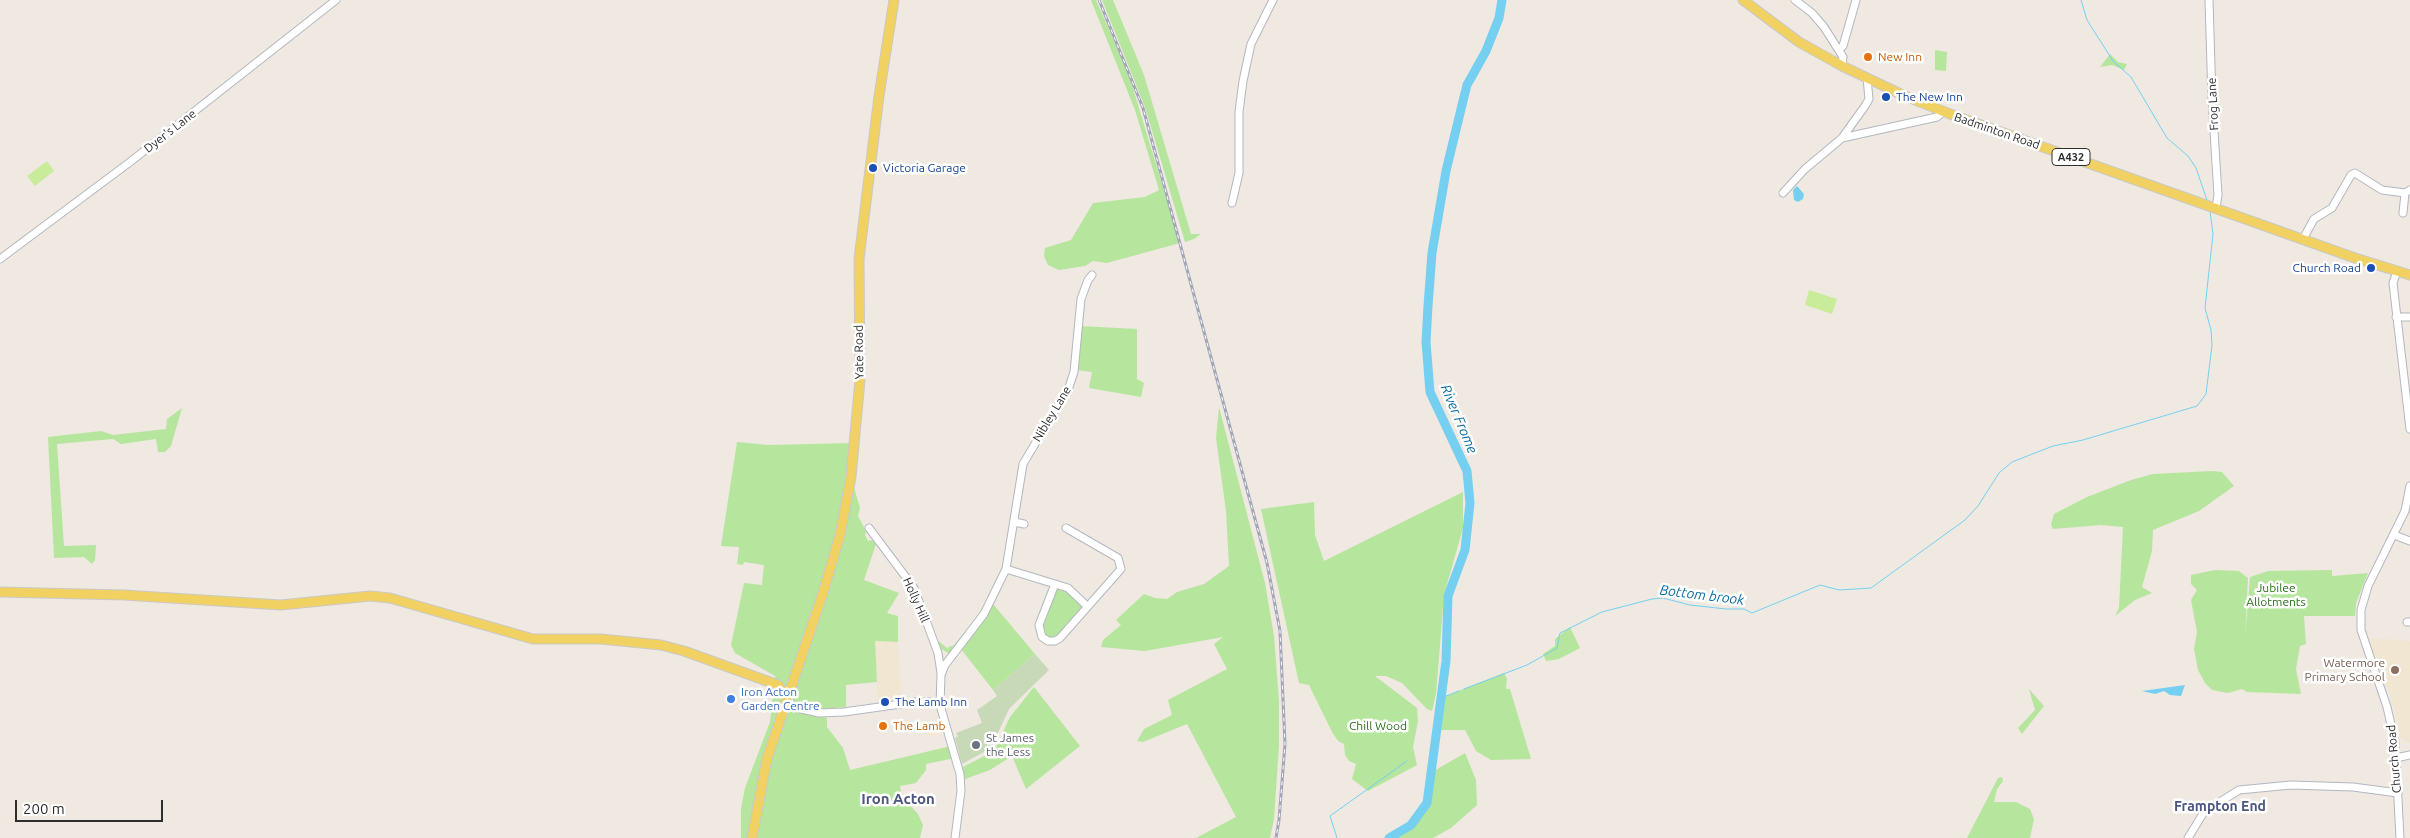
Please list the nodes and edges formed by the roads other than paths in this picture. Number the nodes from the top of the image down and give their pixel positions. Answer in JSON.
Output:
{"nodes":[{"id":1,"x":336,"y":0,"type":"edge"},
{"id":2,"x":894,"y":0,"type":"edge"},
{"id":3,"x":1273,"y":0,"type":"edge"},
{"id":4,"x":1743,"y":0,"type":"edge"},
{"id":5,"x":1795,"y":0,"type":"edge"},
{"id":6,"x":1856,"y":0,"type":"edge"},
{"id":7,"x":2209,"y":0,"type":"edge"},
{"id":8,"x":1840,"y":49,"type":"junction"},
{"id":9,"x":1842,"y":66,"type":"junction"},
{"id":10,"x":1867,"y":78,"type":"junction"},
{"id":11,"x":1943,"y":112,"type":"junction"},
{"id":12,"x":1842,"y":138,"type":"junction"},
{"id":13,"x":2408,"y":192,"type":"edge"},
{"id":14,"x":1782,"y":193,"type":"dead end"},
{"id":15,"x":1232,"y":204,"type":"dead end"},
{"id":16,"x":2216,"y":208,"type":"junction"},
{"id":17,"x":2403,"y":213,"type":"dead end"},
{"id":18,"x":2303,"y":239,"type":"junction"},
{"id":19,"x":0,"y":258,"type":"edge"},
{"id":20,"x":2396,"y":271,"type":"junction"},
{"id":21,"x":1092,"y":275,"type":"dead end"},
{"id":22,"x":2410,"y":276,"type":"edge"},
{"id":23,"x":2396,"y":317,"type":"junction"},
{"id":24,"x":2410,"y":317,"type":"edge"},
{"id":25,"x":2410,"y":429,"type":"edge"},
{"id":26,"x":2410,"y":486,"type":"edge"},
{"id":27,"x":1014,"y":522,"type":"junction"},
{"id":28,"x":1024,"y":524,"type":"dead end"},
{"id":29,"x":869,"y":528,"type":"dead end"},
{"id":30,"x":1069,"y":528,"type":"dead end"},
{"id":31,"x":2394,"y":535,"type":"junction"},
{"id":32,"x":2410,"y":541,"type":"edge"},
{"id":33,"x":1006,"y":569,"type":"junction"},
{"id":34,"x":1055,"y":584,"type":"junction"},
{"id":35,"x":0,"y":592,"type":"edge"},
{"id":36,"x":1087,"y":606,"type":"junction"},
{"id":37,"x":938,"y":653,"type":"junction"},
{"id":38,"x":951,"y":658,"type":"junction"},
{"id":39,"x":941,"y":676,"type":"junction"},
{"id":40,"x":939,"y":689,"type":"junction"},
{"id":41,"x":788,"y":698,"type":"junction"},
{"id":42,"x":931,"y":702,"type":"junction"},
{"id":43,"x":940,"y":706,"type":"junction"},
{"id":44,"x":2410,"y":755,"type":"edge"},
{"id":45,"x":2396,"y":758,"type":"junction"},
{"id":46,"x":2398,"y":793,"type":"junction"},
{"id":47,"x":752,"y":838,"type":"edge"},
{"id":48,"x":955,"y":838,"type":"edge"},
{"id":49,"x":2188,"y":838,"type":"edge"},
{"id":50,"x":2400,"y":838,"type":"edge"}],
"edges":[{"from":1,"to":19,"type":"street","name":"Dyer's Lane"},
{"from":2,"to":41,"type":"main road","name":"Yate Road"},
{"from":3,"to":15,"type":"street"},
{"from":4,"to":9,"type":"main road","name":"Badminton Road","number":"A432"},
{"from":5,"to":8,"type":"street"},
{"from":6,"to":8,"type":"street"},
{"from":7,"to":16,"type":"street","name":"Frog Lane"},
{"from":8,"to":9,"type":"street"},
{"from":9,"to":10,"type":"main road","name":"Badminton Road","number":"A432"},
{"from":10,"to":11,"type":"main road","name":"Badminton Road","number":"A432"},
{"from":10,"to":12,"type":"street"},
{"from":11,"to":12,"type":"street"},
{"from":11,"to":16,"type":"main road","name":"Badminton Road","number":"A432"},
{"from":12,"to":14,"type":"street"},
{"from":13,"to":17,"type":"street"},
{"from":13,"to":18,"type":"street"},
{"from":16,"to":18,"type":"main road","name":"Badminton Road","number":"A432"},
{"from":18,"to":20,"type":"main road","name":"Badminton Road","number":"A432"},
{"from":20,"to":22,"type":"main road","name":"Badminton Road","number":"A432"},
{"from":20,"to":23,"type":"street"},
{"from":21,"to":27,"type":"street","name":"Nibley Lane"},
{"from":23,"to":24,"type":"street"},
{"from":23,"to":25,"type":"street"},
{"from":26,"to":31,"type":"street","name":"Church Road"},
{"from":27,"to":28,"type":"street"},
{"from":27,"to":33,"type":"street","name":"Nibley Lane"},
{"from":29,"to":37,"type":"street","name":"Holly Hill"},
{"from":30,"to":36,"type":"street"},
{"from":31,"to":32,"type":"street"},
{"from":31,"to":45,"type":"street","name":"Church Road"},
{"from":33,"to":34,"type":"street"},
{"from":33,"to":38,"type":"street","name":"Nibley Lane"},
{"from":34,"to":36,"type":"street"},
{"from":34,"to":36,"type":"street"},
{"from":35,"to":41,"type":"main road"},
{"from":37,"to":38,"type":"street"},
{"from":37,"to":39,"type":"street","name":"Holly Hill"},
{"from":38,"to":39,"type":"street","name":"Nibley Lane"},
{"from":39,"to":40,"type":"street","name":"Nibley Lane"},
{"from":40,"to":42,"type":"street","name":"Nibley Lane"},
{"from":40,"to":43,"type":"street","name":"Nibley Lane"},
{"from":41,"to":42,"type":"street"},
{"from":41,"to":47,"type":"main road","name":"Yate Road"},
{"from":42,"to":43,"type":"street"},
{"from":43,"to":48,"type":"street","name":"Nibley Lane"},
{"from":44,"to":45,"type":"street"},
{"from":45,"to":46,"type":"street","name":"Church Road"},
{"from":46,"to":49,"type":"street"},
{"from":46,"to":50,"type":"street","name":"Church Road"}]}
